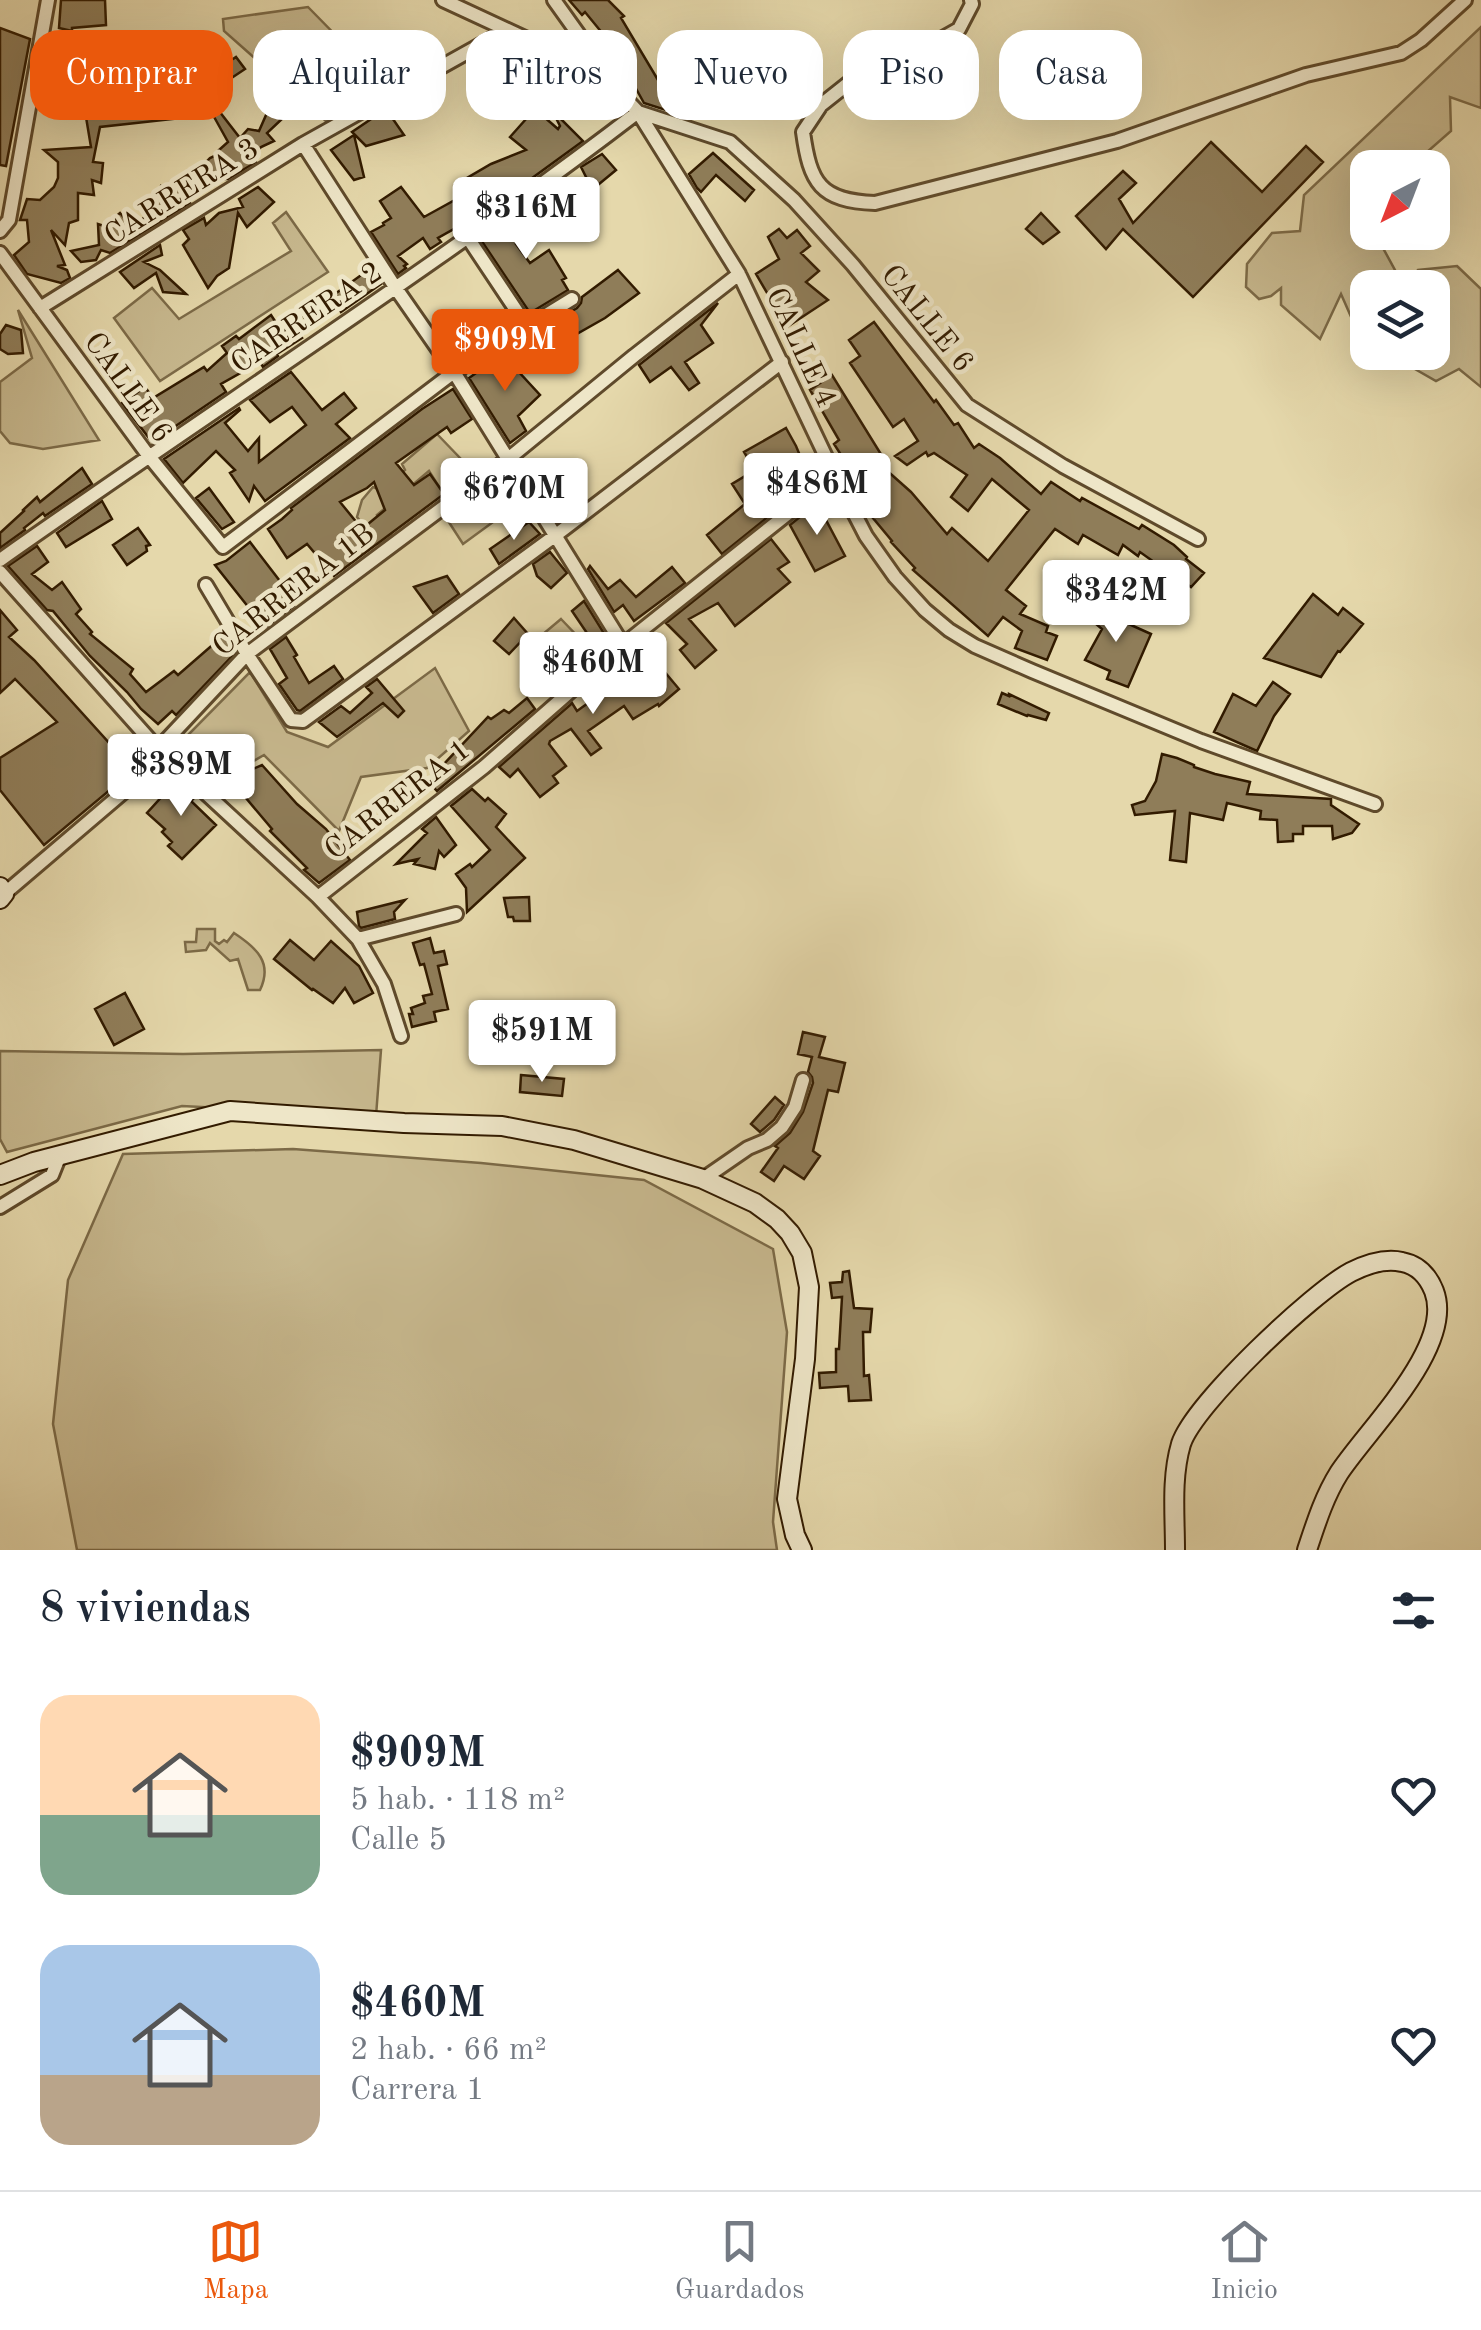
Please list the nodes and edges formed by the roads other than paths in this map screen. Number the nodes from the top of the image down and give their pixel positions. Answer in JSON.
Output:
{"nodes":[{"id":1,"x":48,"y":0,"type":"edge"},
{"id":2,"x":443,"y":0,"type":"edge"},
{"id":3,"x":554,"y":0,"type":"edge"},
{"id":4,"x":971,"y":0,"type":"edge"},
{"id":5,"x":1465,"y":0,"type":"edge"},
{"id":6,"x":507,"y":30,"type":"edge"},
{"id":7,"x":575,"y":30,"type":"edge"},
{"id":8,"x":466,"y":53,"type":"edge"},
{"id":9,"x":638,"y":112,"type":"junction"},
{"id":10,"x":304,"y":144,"type":"junction"},
{"id":11,"x":0,"y":232,"type":"edge"},
{"id":12,"x":468,"y":238,"type":"junction"},
{"id":13,"x":0,"y":253,"type":"edge"},
{"id":14,"x":739,"y":274,"type":"junction"},
{"id":15,"x":396,"y":287,"type":"junction"},
{"id":16,"x":572,"y":298,"type":"dead end"},
{"id":17,"x":40,"y":308,"type":"junction"},
{"id":18,"x":528,"y":328,"type":"junction"},
{"id":19,"x":782,"y":362,"type":"junction"},
{"id":20,"x":454,"y":372,"type":"junction"},
{"id":21,"x":148,"y":456,"type":"junction"},
{"id":22,"x":508,"y":459,"type":"junction"},
{"id":23,"x":834,"y":476,"type":"junction"},
{"id":24,"x":556,"y":535,"type":"junction"},
{"id":25,"x":1198,"y":539,"type":"dead end"},
{"id":26,"x":0,"y":560,"type":"edge"},
{"id":27,"x":0,"y":572,"type":"edge"},
{"id":28,"x":206,"y":586,"type":"dead end"},
{"id":29,"x":623,"y":646,"type":"junction"},
{"id":30,"x":247,"y":654,"type":"junction"},
{"id":31,"x":158,"y":748,"type":"junction"},
{"id":32,"x":1375,"y":804,"type":"dead end"},
{"id":33,"x":1,"y":894,"type":"edge"},
{"id":34,"x":318,"y":898,"type":"junction"},
{"id":35,"x":456,"y":914,"type":"dead end"},
{"id":36,"x":358,"y":939,"type":"junction"},
{"id":37,"x":401,"y":1036,"type":"dead end"},
{"id":38,"x":803,"y":1080,"type":"dead end"},
{"id":39,"x":60,"y":1155,"type":"junction"},
{"id":40,"x":0,"y":1176,"type":"edge"},
{"id":41,"x":703,"y":1179,"type":"junction"},
{"id":42,"x":0,"y":1207,"type":"edge"},
{"id":43,"x":802,"y":1550,"type":"edge"},
{"id":44,"x":1175,"y":1550,"type":"edge"},
{"id":45,"x":1307,"y":1550,"type":"edge"}],
"edges":[{"from":1,"to":11,"type":"street"},
{"from":2,"to":6,"type":"street"},
{"from":3,"to":7,"type":"street","name":"CALLE 4"},
{"from":4,"to":5,"type":"street"},
{"from":8,"to":10,"type":"street","name":"CARRERA 3"},
{"from":9,"to":12,"type":"street","name":"CARRERA 2"},
{"from":9,"to":14,"type":"street","name":"CALLE 4"},
{"from":9,"to":25,"type":"street","name":"CALLE 6"},
{"from":10,"to":15,"type":"street"},
{"from":10,"to":17,"type":"street","name":"CARRERA 3"},
{"from":12,"to":15,"type":"street","name":"CARRERA 2"},
{"from":12,"to":18,"type":"street"},
{"from":13,"to":17,"type":"street","name":"CALLE 6"},
{"from":14,"to":19,"type":"street","name":"CALLE 4"},
{"from":14,"to":22,"type":"street","name":"CARRERA 1B"},
{"from":15,"to":20,"type":"street"},
{"from":15,"to":21,"type":"street","name":"CARRERA 2"},
{"from":16,"to":18,"type":"street"},
{"from":17,"to":21,"type":"street","name":"CALLE 6"},
{"from":18,"to":20,"type":"street"},
{"from":19,"to":23,"type":"street","name":"CALLE 4"},
{"from":19,"to":24,"type":"street"},
{"from":20,"to":21,"type":"street","name":"CALLE 6"},
{"from":20,"to":22,"type":"street"},
{"from":21,"to":26,"type":"street","name":"CARRERA 2"},
{"from":22,"to":24,"type":"street"},
{"from":22,"to":30,"type":"street","name":"CARRERA 1B"},
{"from":23,"to":29,"type":"street","name":"CARRERA 1"},
{"from":23,"to":32,"type":"street","name":"CALLE 4"},
{"from":24,"to":29,"type":"street"},
{"from":24,"to":30,"type":"street"},
{"from":27,"to":31,"type":"street"},
{"from":28,"to":30,"type":"street"},
{"from":29,"to":34,"type":"street","name":"CARRERA 1"},
{"from":30,"to":31,"type":"street","name":"CARRERA 1B"},
{"from":31,"to":33,"type":"street","name":"CARRERA 1B"},
{"from":31,"to":34,"type":"street"},
{"from":34,"to":36,"type":"street"},
{"from":35,"to":36,"type":"street"},
{"from":36,"to":37,"type":"street"},
{"from":38,"to":41,"type":"street"},
{"from":39,"to":40,"type":"main road"},
{"from":39,"to":41,"type":"main road"},
{"from":39,"to":42,"type":"street"},
{"from":41,"to":43,"type":"main road"},
{"from":44,"to":45,"type":"main road"}]}
